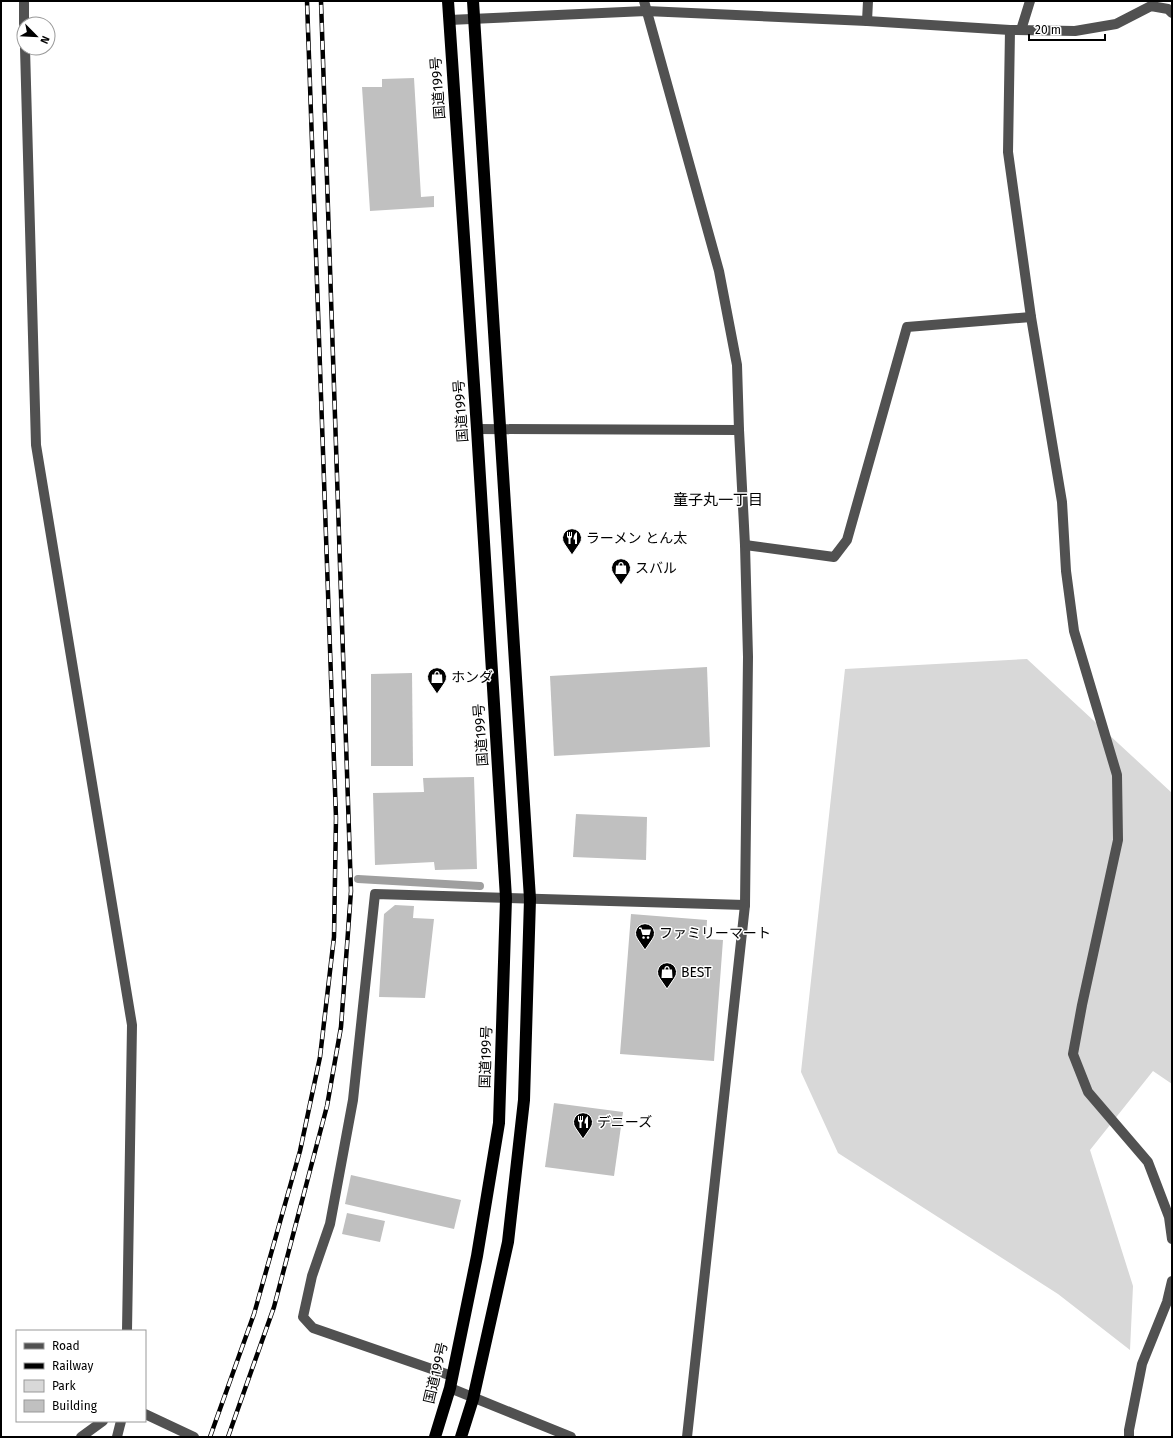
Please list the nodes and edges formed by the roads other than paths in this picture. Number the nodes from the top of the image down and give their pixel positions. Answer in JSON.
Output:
{"nodes":[{"id":1,"x":24,"y":1,"type":"edge"},
{"id":2,"x":448,"y":1,"type":"edge"},
{"id":3,"x":473,"y":1,"type":"edge"},
{"id":4,"x":868,"y":1,"type":"edge"},
{"id":5,"x":1030,"y":1,"type":"edge"},
{"id":6,"x":645,"y":6,"type":"edge"},
{"id":7,"x":1172,"y":13,"type":"edge"},
{"id":8,"x":24,"y":16,"type":"edge"},
{"id":9,"x":474,"y":19,"type":"junction"},
{"id":10,"x":449,"y":20,"type":"junction"},
{"id":11,"x":867,"y":21,"type":"junction"},
{"id":12,"x":1010,"y":30,"type":"junction"},
{"id":13,"x":1021,"y":30,"type":"junction"},
{"id":14,"x":25,"y":56,"type":"edge"},
{"id":15,"x":1031,"y":317,"type":"junction"},
{"id":16,"x":477,"y":429,"type":"junction"},
{"id":17,"x":500,"y":430,"type":"junction"},
{"id":18,"x":739,"y":430,"type":"junction"},
{"id":19,"x":745,"y":544,"type":"junction"},
{"id":20,"x":506,"y":898,"type":"junction"},
{"id":21,"x":530,"y":899,"type":"junction"},
{"id":22,"x":745,"y":905,"type":"junction"},
{"id":23,"x":1172,"y":1239,"type":"edge"},
{"id":24,"x":1172,"y":1281,"type":"edge"},
{"id":25,"x":127,"y":1330,"type":"edge"},
{"id":26,"x":452,"y":1376,"type":"junction"},
{"id":27,"x":450,"y":1388,"type":"junction"},
{"id":28,"x":474,"y":1398,"type":"junction"},
{"id":29,"x":146,"y":1414,"type":"edge"},
{"id":30,"x":102,"y":1422,"type":"edge"},
{"id":31,"x":121,"y":1422,"type":"edge"},
{"id":32,"x":82,"y":1437,"type":"edge"},
{"id":33,"x":117,"y":1437,"type":"edge"},
{"id":34,"x":194,"y":1437,"type":"edge"},
{"id":35,"x":435,"y":1437,"type":"edge"},
{"id":36,"x":461,"y":1437,"type":"edge"},
{"id":37,"x":571,"y":1437,"type":"edge"},
{"id":38,"x":687,"y":1437,"type":"edge"},
{"id":39,"x":1129,"y":1437,"type":"edge"}],
"edges":[{"from":1,"to":8,"type":"street"},
{"from":2,"to":10,"type":"highway","name":"国道199号"},
{"from":3,"to":9,"type":"highway"},
{"from":4,"to":11,"type":"street"},
{"from":5,"to":13,"type":"street"},
{"from":6,"to":9,"type":"street"},
{"from":6,"to":11,"type":"street"},
{"from":6,"to":18,"type":"street"},
{"from":7,"to":13,"type":"street"},
{"from":9,"to":10,"type":"street"},
{"from":9,"to":17,"type":"highway"},
{"from":10,"to":16,"type":"highway","name":"国道199号"},
{"from":11,"to":12,"type":"street"},
{"from":12,"to":13,"type":"street"},
{"from":12,"to":15,"type":"street"},
{"from":14,"to":25,"type":"street"},
{"from":15,"to":19,"type":"street"},
{"from":15,"to":23,"type":"street"},
{"from":16,"to":17,"type":"street"},
{"from":16,"to":20,"type":"highway","name":"国道199号"},
{"from":17,"to":18,"type":"street"},
{"from":17,"to":21,"type":"highway"},
{"from":18,"to":19,"type":"street"},
{"from":19,"to":22,"type":"street"},
{"from":20,"to":21,"type":"street"},
{"from":20,"to":26,"type":"highway","name":"国道199号"},
{"from":20,"to":26,"type":"street"},
{"from":21,"to":22,"type":"street"},
{"from":21,"to":28,"type":"highway"},
{"from":22,"to":38,"type":"street"},
{"from":24,"to":39,"type":"street"},
{"from":26,"to":27,"type":"highway","name":"国道199号"},
{"from":27,"to":28,"type":"street"},
{"from":27,"to":35,"type":"highway","name":"国道199号"},
{"from":28,"to":36,"type":"highway"},
{"from":28,"to":37,"type":"street"},
{"from":29,"to":34,"type":"street"},
{"from":30,"to":32,"type":"street"},
{"from":31,"to":33,"type":"street"}]}
